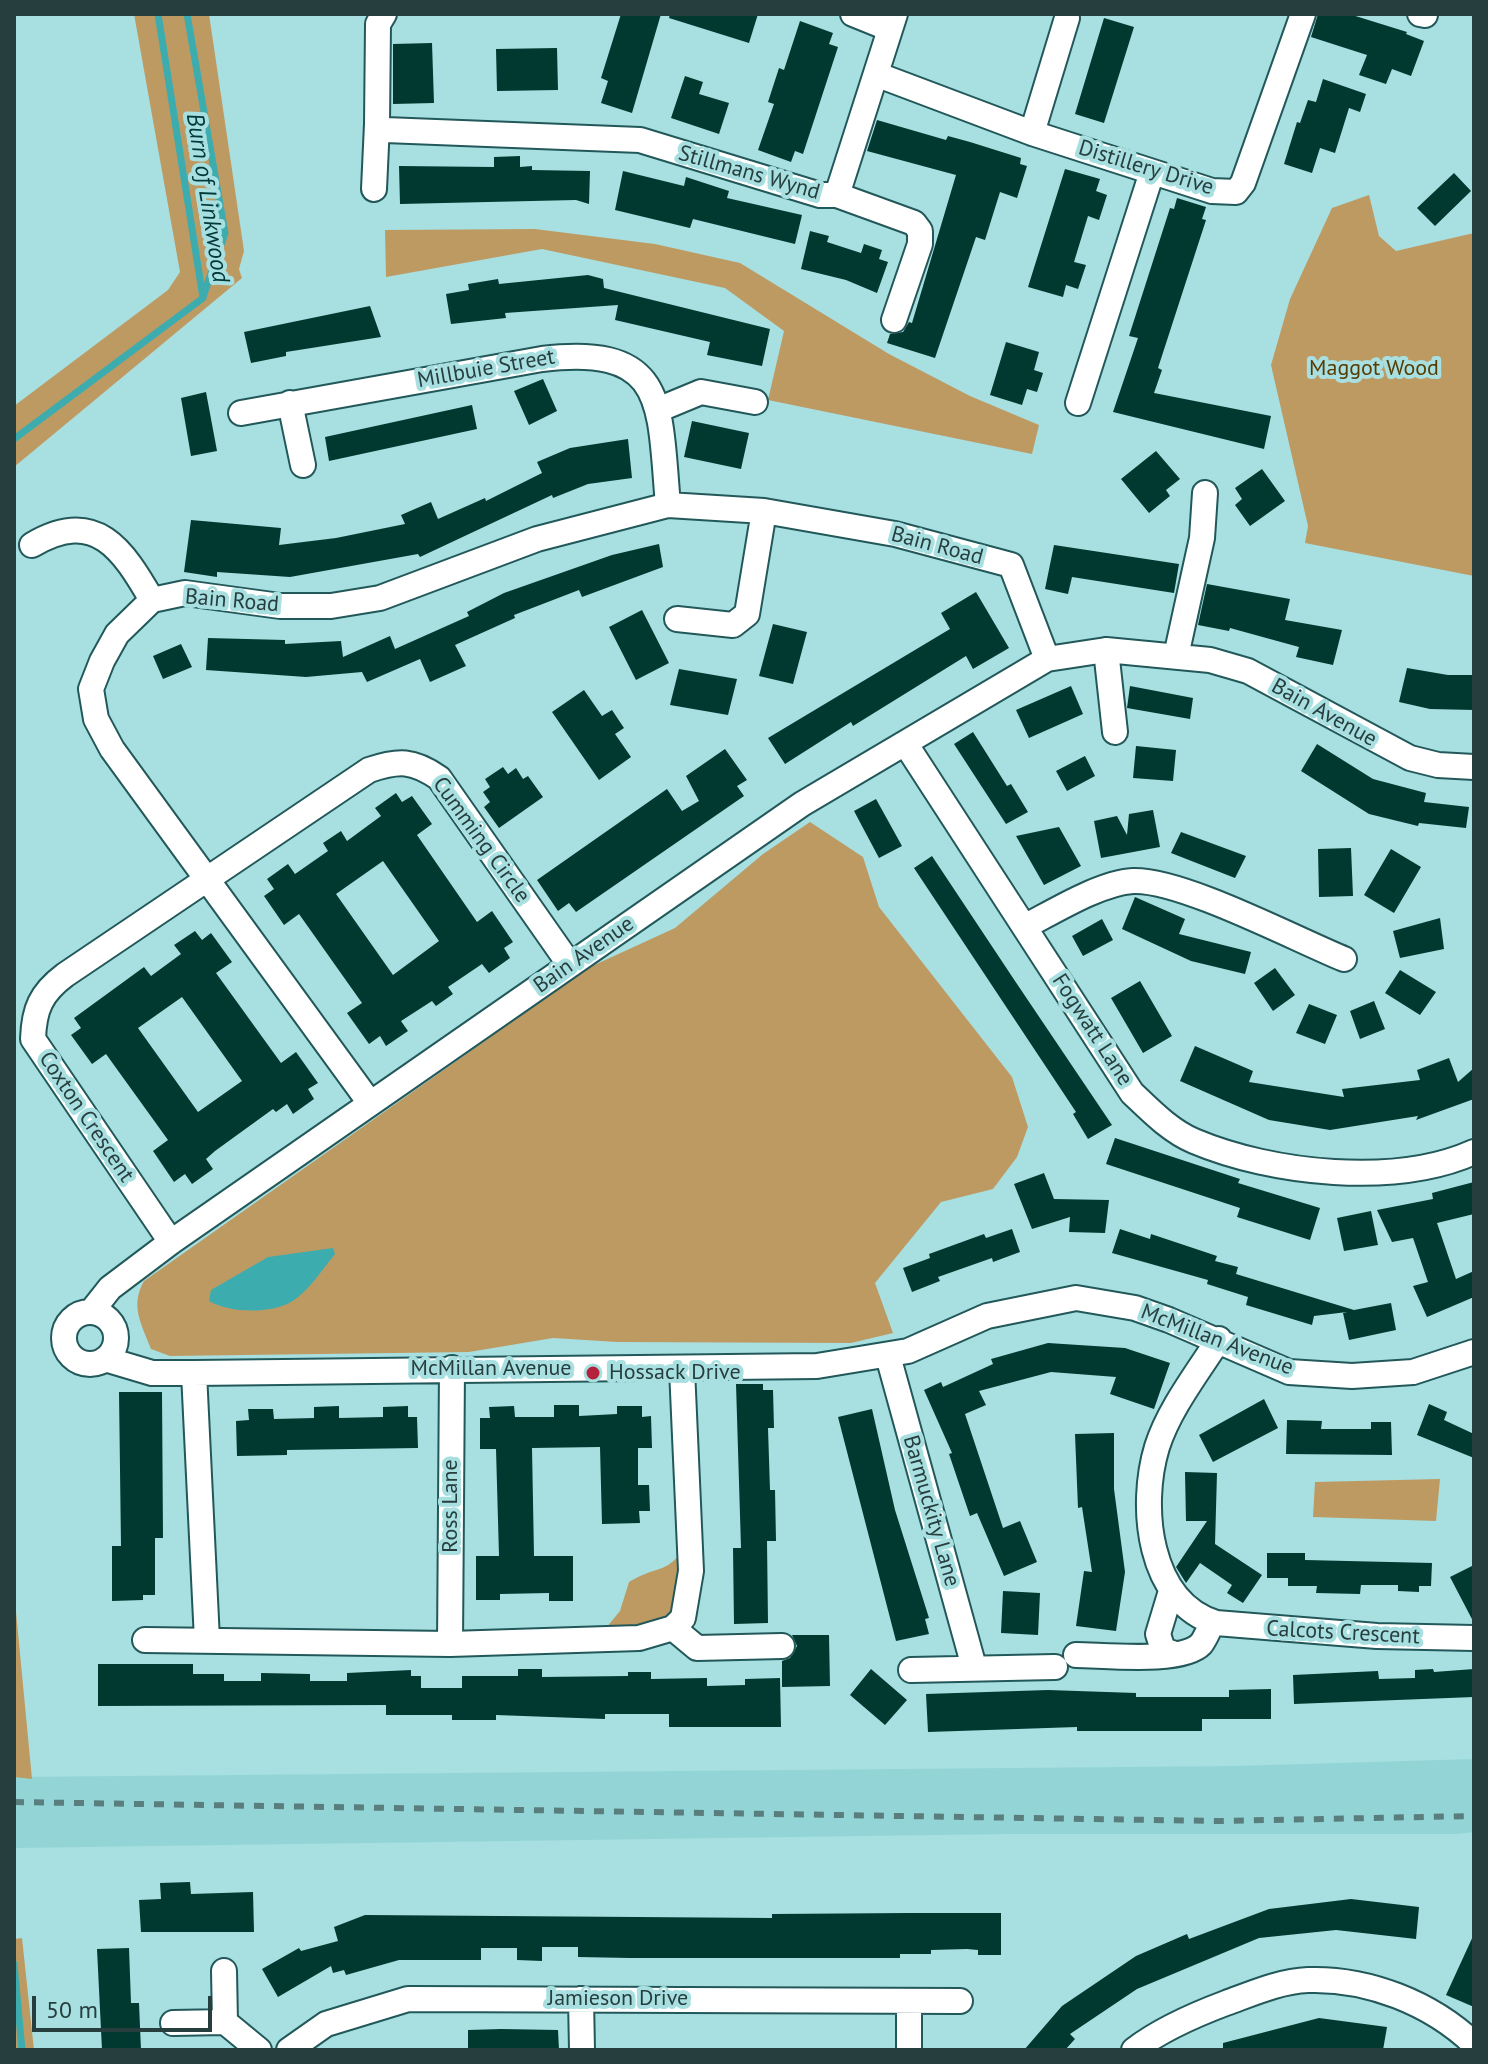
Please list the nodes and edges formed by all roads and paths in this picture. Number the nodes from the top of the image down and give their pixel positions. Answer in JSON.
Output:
{"nodes":[{"id":1,"x":384,"y":14,"type":"edge"},
{"id":2,"x":853,"y":14,"type":"edge"},
{"id":3,"x":1303,"y":14,"type":"edge"},
{"id":4,"x":1067,"y":18,"type":"dead end"},
{"id":5,"x":892,"y":22,"type":"edge"},
{"id":6,"x":878,"y":75,"type":"junction"},
{"id":7,"x":377,"y":124,"type":"junction"},
{"id":8,"x":1032,"y":133,"type":"junction"},
{"id":9,"x":1152,"y":172,"type":"junction"},
{"id":10,"x":374,"y":189,"type":"dead end"},
{"id":11,"x":837,"y":195,"type":"junction"},
{"id":12,"x":894,"y":320,"type":"dead end"},
{"id":13,"x":755,"y":402,"type":"dead end"},
{"id":14,"x":290,"y":403,"type":"junction"},
{"id":15,"x":1078,"y":403,"type":"dead end"},
{"id":16,"x":660,"y":409,"type":"junction"},
{"id":17,"x":241,"y":413,"type":"dead end"},
{"id":18,"x":303,"y":465,"type":"dead end"},
{"id":19,"x":1205,"y":493,"type":"dead end"},
{"id":20,"x":668,"y":505,"type":"junction"},
{"id":21,"x":764,"y":511,"type":"junction"},
{"id":22,"x":32,"y":545,"type":"dead end"},
{"id":23,"x":152,"y":600,"type":"junction"},
{"id":24,"x":677,"y":619,"type":"dead end"},
{"id":25,"x":1106,"y":650,"type":"junction"},
{"id":26,"x":1176,"y":656,"type":"junction"},
{"id":27,"x":1047,"y":659,"type":"junction"},
{"id":28,"x":1115,"y":732,"type":"dead end"},
{"id":29,"x":905,"y":743,"type":"junction"},
{"id":30,"x":1474,"y":767,"type":"edge"},
{"id":31,"x":208,"y":879,"type":"junction"},
{"id":32,"x":1026,"y":926,"type":"junction"},
{"id":33,"x":1344,"y":959,"type":"dead end"},
{"id":34,"x":570,"y":965,"type":"junction"},
{"id":35,"x":370,"y":1103,"type":"junction"},
{"id":36,"x":1474,"y":1152,"type":"edge"},
{"id":37,"x":171,"y":1242,"type":"junction"},
{"id":38,"x":91,"y":1312,"type":"junction"},
{"id":39,"x":1219,"y":1339,"type":"junction"},
{"id":40,"x":1474,"y":1352,"type":"edge"},
{"id":41,"x":888,"y":1356,"type":"junction"},
{"id":42,"x":105,"y":1359,"type":"junction"},
{"id":43,"x":452,"y":1368,"type":"junction"},
{"id":44,"x":682,"y":1369,"type":"junction"},
{"id":45,"x":194,"y":1373,"type":"junction"},
{"id":46,"x":1171,"y":1591,"type":"junction"},
{"id":47,"x":1213,"y":1622,"type":"junction"},
{"id":48,"x":673,"y":1628,"type":"junction"},
{"id":49,"x":1474,"y":1638,"type":"edge"},
{"id":50,"x":145,"y":1640,"type":"dead end"},
{"id":51,"x":207,"y":1640,"type":"junction"},
{"id":52,"x":450,"y":1644,"type":"junction"},
{"id":53,"x":782,"y":1646,"type":"dead end"},
{"id":54,"x":1172,"y":1653,"type":"junction"},
{"id":55,"x":1076,"y":1655,"type":"dead end"},
{"id":56,"x":974,"y":1667,"type":"junction"},
{"id":57,"x":1055,"y":1667,"type":"dead end"},
{"id":58,"x":911,"y":1670,"type":"dead end"},
{"id":59,"x":224,"y":1971,"type":"dead end"},
{"id":60,"x":581,"y":1999,"type":"junction"},
{"id":61,"x":960,"y":2001,"type":"dead end"},
{"id":62,"x":909,"y":2002,"type":"junction"},
{"id":63,"x":225,"y":2022,"type":"junction"},
{"id":64,"x":173,"y":2023,"type":"dead end"},
{"id":65,"x":1474,"y":2044,"type":"edge"},
{"id":66,"x":259,"y":2050,"type":"edge"},
{"id":67,"x":289,"y":2050,"type":"edge"},
{"id":68,"x":582,"y":2050,"type":"edge"},
{"id":69,"x":909,"y":2050,"type":"edge"},
{"id":70,"x":1134,"y":2050,"type":"edge"}],
"edges":[{"from":1,"to":7,"type":"street"},
{"from":2,"to":5,"type":"street"},
{"from":3,"to":9,"type":"street","name":"Distillery Drive"},
{"from":4,"to":8,"type":"street"},
{"from":5,"to":6,"type":"street","name":"Stillmans Wynd"},
{"from":6,"to":8,"type":"street","name":"Distillery Drive"},
{"from":6,"to":11,"type":"street","name":"Stillmans Wynd"},
{"from":7,"to":10,"type":"street"},
{"from":7,"to":11,"type":"street","name":"Stillmans Wynd"},
{"from":8,"to":9,"type":"street","name":"Distillery Drive"},
{"from":9,"to":15,"type":"street"},
{"from":11,"to":12,"type":"street"},
{"from":13,"to":16,"type":"street"},
{"from":14,"to":16,"type":"street","name":"Millbuie Street"},
{"from":14,"to":17,"type":"street","name":"Millbuie Street"},
{"from":14,"to":18,"type":"street"},
{"from":16,"to":20,"type":"street","name":"Millbuie Street"},
{"from":19,"to":26,"type":"street"},
{"from":20,"to":21,"type":"street","name":"Bain Road"},
{"from":20,"to":23,"type":"street","name":"Bain Road"},
{"from":21,"to":24,"type":"street"},
{"from":21,"to":27,"type":"street","name":"Bain Road"},
{"from":22,"to":23,"type":"street"},
{"from":23,"to":31,"type":"street","name":"Bain Road"},
{"from":25,"to":26,"type":"street","name":"Bain Avenue"},
{"from":25,"to":27,"type":"street","name":"Bain Avenue"},
{"from":25,"to":28,"type":"street"},
{"from":26,"to":30,"type":"street","name":"Bain Avenue"},
{"from":27,"to":29,"type":"street","name":"Bain Avenue"},
{"from":29,"to":32,"type":"street","name":"Fogwatt Lane"},
{"from":29,"to":34,"type":"street","name":"Bain Avenue"},
{"from":31,"to":34,"type":"street","name":"Cumming Circle"},
{"from":31,"to":35,"type":"street","name":"Bain Road"},
{"from":31,"to":37,"type":"street","name":"Coxton Crescent"},
{"from":32,"to":33,"type":"street"},
{"from":32,"to":36,"type":"street","name":"Fogwatt Lane"},
{"from":34,"to":35,"type":"street","name":"Bain Avenue"},
{"from":35,"to":37,"type":"street","name":"Bain Avenue"},
{"from":37,"to":38,"type":"street","name":"Bain Avenue"},
{"from":38,"to":42,"type":"street"},
{"from":38,"to":42,"type":"street"},
{"from":39,"to":40,"type":"street","name":"McMillan Avenue"},
{"from":39,"to":41,"type":"street","name":"McMillan Avenue"},
{"from":39,"to":46,"type":"street","name":"Calcots Crescent"},
{"from":41,"to":44,"type":"street","name":"McMillan Avenue"},
{"from":41,"to":56,"type":"street","name":"Barmuckity Lane"},
{"from":42,"to":45,"type":"street","name":"McMillan Avenue"},
{"from":43,"to":44,"type":"street","name":"McMillan Avenue"},
{"from":43,"to":45,"type":"street","name":"McMillan Avenue"},
{"from":43,"to":52,"type":"street","name":"Ross Lane"},
{"from":44,"to":48,"type":"street"},
{"from":45,"to":51,"type":"street"},
{"from":46,"to":47,"type":"street","name":"Calcots Crescent"},
{"from":46,"to":54,"type":"street"},
{"from":47,"to":49,"type":"street","name":"Calcots Crescent"},
{"from":47,"to":54,"type":"street"},
{"from":48,"to":52,"type":"street"},
{"from":48,"to":53,"type":"street"},
{"from":50,"to":51,"type":"street"},
{"from":51,"to":52,"type":"street"},
{"from":54,"to":55,"type":"street"},
{"from":56,"to":57,"type":"street"},
{"from":56,"to":58,"type":"street"},
{"from":59,"to":63,"type":"street"},
{"from":60,"to":62,"type":"street","name":"Jamieson Drive"},
{"from":60,"to":67,"type":"street","name":"Jamieson Drive"},
{"from":60,"to":68,"type":"street"},
{"from":61,"to":62,"type":"street","name":"Jamieson Drive"},
{"from":62,"to":69,"type":"street"},
{"from":63,"to":64,"type":"street"},
{"from":63,"to":66,"type":"street"},
{"from":65,"to":70,"type":"street"}]}
